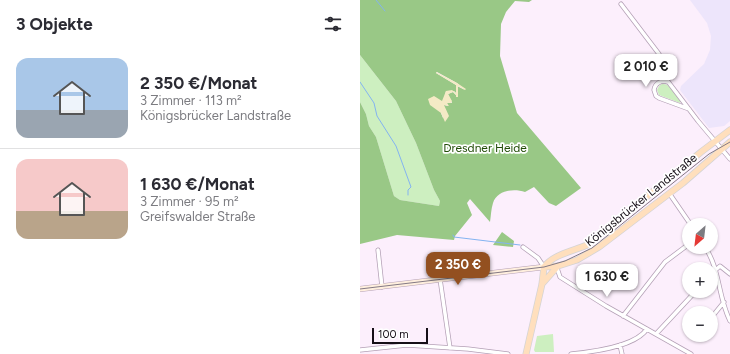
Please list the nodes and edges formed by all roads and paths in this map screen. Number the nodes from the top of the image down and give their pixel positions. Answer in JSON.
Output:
{"nodes":[{"id":1,"x":621,"y":4,"type":"dead end"},
{"id":2,"x":668,"y":82,"type":"junction"},
{"id":3,"x":689,"y":109,"type":"junction"},
{"id":4,"x":730,"y":130,"type":"edge"},
{"id":5,"x":715,"y":142,"type":"junction"},
{"id":6,"x":730,"y":142,"type":"edge"},
{"id":7,"x":722,"y":150,"type":"junction"},
{"id":8,"x":730,"y":159,"type":"edge"},
{"id":9,"x":669,"y":193,"type":"junction"},
{"id":10,"x":686,"y":218,"type":"edge"},
{"id":11,"x":523,"y":246,"type":"dead end"},
{"id":12,"x":682,"y":249,"type":"edge"},
{"id":13,"x":378,"y":250,"type":"dead end"},
{"id":14,"x":544,"y":267,"type":"junction"},
{"id":15,"x":718,"y":268,"type":"edge"},
{"id":16,"x":558,"y":270,"type":"junction"},
{"id":17,"x":730,"y":274,"type":"edge"},
{"id":18,"x":718,"y":277,"type":"edge"},
{"id":19,"x":440,"y":279,"type":"junction"},
{"id":20,"x":542,"y":284,"type":"junction"},
{"id":21,"x":382,"y":287,"type":"junction"},
{"id":22,"x":360,"y":289,"type":"edge"},
{"id":23,"x":689,"y":298,"type":"edge"},
{"id":24,"x":724,"y":302,"type":"junction"},
{"id":25,"x":718,"y":309,"type":"edge"},
{"id":26,"x":623,"y":316,"type":"junction"},
{"id":27,"x":730,"y":321,"type":"edge"},
{"id":28,"x":647,"y":329,"type":"junction"},
{"id":29,"x":656,"y":334,"type":"junction"},
{"id":30,"x":620,"y":345,"type":"junction"},
{"id":31,"x":450,"y":348,"type":"junction"},
{"id":32,"x":360,"y":350,"type":"edge"},
{"id":33,"x":508,"y":354,"type":"edge"},
{"id":34,"x":526,"y":354,"type":"edge"},
{"id":35,"x":571,"y":354,"type":"edge"},
{"id":36,"x":622,"y":354,"type":"edge"},
{"id":37,"x":690,"y":354,"type":"edge"}],
"edges":[{"from":1,"to":2,"type":"street"},
{"from":2,"to":3,"type":"street"},
{"from":2,"to":3,"type":"street"},
{"from":3,"to":5,"type":"street"},
{"from":4,"to":5,"type":"main road","name":"Königsbrücker Landstraße"},
{"from":5,"to":7,"type":"street"},
{"from":5,"to":14,"type":"main road","name":"Königsbrücker Landstraße"},
{"from":6,"to":7,"type":"main road","name":"Königsbrücker Landstraße"},
{"from":7,"to":8,"type":"street"},
{"from":7,"to":9,"type":"main road","name":"Königsbrücker Landstraße"},
{"from":9,"to":10,"type":"street"},
{"from":9,"to":16,"type":"main road","name":"Königsbrücker Landstraße"},
{"from":11,"to":14,"type":"street"},
{"from":12,"to":26,"type":"street"},
{"from":13,"to":21,"type":"street"},
{"from":14,"to":16,"type":"main road"},
{"from":14,"to":19,"type":"main road","name":"Königsbrücker Landstraße"},
{"from":14,"to":20,"type":"main road"},
{"from":15,"to":17,"type":"street"},
{"from":16,"to":20,"type":"main road"},
{"from":16,"to":26,"type":"street"},
{"from":18,"to":24,"type":"street"},
{"from":19,"to":21,"type":"main road","name":"Königsbrücker Landstraße"},
{"from":19,"to":31,"type":"street"},
{"from":20,"to":34,"type":"main road"},
{"from":21,"to":22,"type":"main road","name":"Königsbrücker Landstraße"},
{"from":23,"to":29,"type":"street"},
{"from":24,"to":25,"type":"street"},
{"from":24,"to":27,"type":"street"},
{"from":26,"to":28,"type":"street"},
{"from":28,"to":29,"type":"street"},
{"from":28,"to":30,"type":"street"},
{"from":29,"to":37,"type":"street"},
{"from":30,"to":35,"type":"street"},
{"from":30,"to":36,"type":"street"},
{"from":31,"to":32,"type":"street"},
{"from":31,"to":33,"type":"street"}]}
